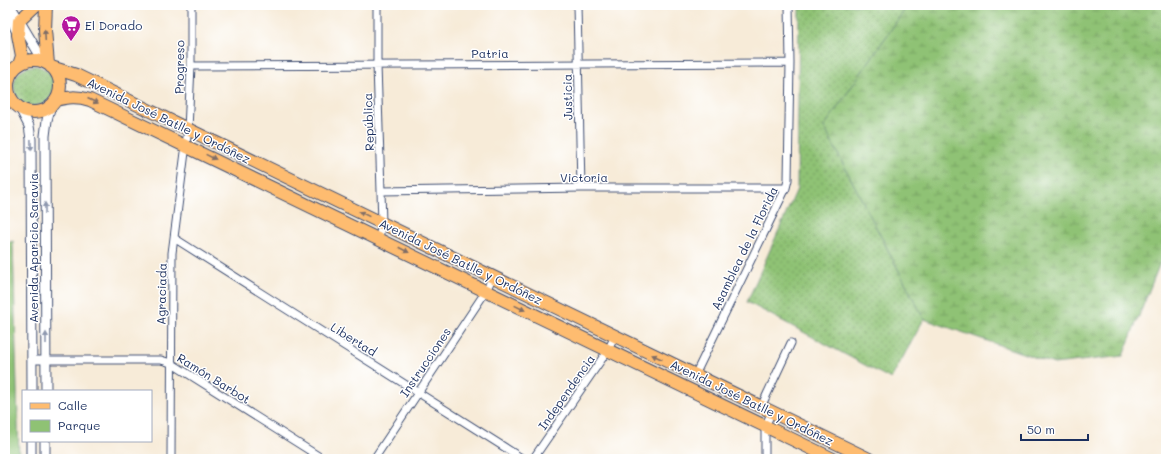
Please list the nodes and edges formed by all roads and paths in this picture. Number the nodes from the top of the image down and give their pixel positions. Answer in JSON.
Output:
{"nodes":[{"id":1,"x":6,"y":5,"type":"edge"},
{"id":2,"x":10,"y":5,"type":"edge"},
{"id":3,"x":36,"y":5,"type":"edge"},
{"id":4,"x":46,"y":5,"type":"edge"},
{"id":5,"x":191,"y":5,"type":"edge"},
{"id":6,"x":377,"y":5,"type":"edge"},
{"id":7,"x":577,"y":5,"type":"edge"},
{"id":8,"x":788,"y":5,"type":"edge"},
{"id":9,"x":19,"y":21,"type":"junction"},
{"id":10,"x":18,"y":35,"type":"junction"},
{"id":11,"x":790,"y":63,"type":"junction"},
{"id":12,"x":578,"y":64,"type":"junction"},
{"id":13,"x":47,"y":65,"type":"junction"},
{"id":14,"x":377,"y":65,"type":"junction"},
{"id":15,"x":190,"y":66,"type":"junction"},
{"id":16,"x":12,"y":71,"type":"edge"},
{"id":17,"x":13,"y":103,"type":"edge"},
{"id":18,"x":54,"y":103,"type":"junction"},
{"id":19,"x":188,"y":129,"type":"junction"},
{"id":20,"x":187,"y":146,"type":"junction"},
{"id":21,"x":581,"y":188,"type":"junction"},
{"id":22,"x":786,"y":188,"type":"junction"},
{"id":23,"x":381,"y":192,"type":"junction"},
{"id":24,"x":382,"y":223,"type":"junction"},
{"id":25,"x":174,"y":238,"type":"junction"},
{"id":26,"x":379,"y":238,"type":"junction"},
{"id":27,"x":493,"y":276,"type":"junction"},
{"id":28,"x":486,"y":291,"type":"junction"},
{"id":29,"x":615,"y":336,"type":"junction"},
{"id":30,"x":791,"y":343,"type":"dead end"},
{"id":31,"x":608,"y":350,"type":"junction"},
{"id":32,"x":32,"y":360,"type":"junction"},
{"id":33,"x":46,"y":360,"type":"junction"},
{"id":34,"x":171,"y":363,"type":"junction"},
{"id":35,"x":695,"y":374,"type":"junction"},
{"id":36,"x":32,"y":390,"type":"edge"},
{"id":37,"x":46,"y":390,"type":"edge"},
{"id":38,"x":418,"y":392,"type":"junction"},
{"id":39,"x":767,"y":409,"type":"junction"},
{"id":40,"x":765,"y":426,"type":"junction"},
{"id":41,"x":31,"y":442,"type":"edge"},
{"id":42,"x":45,"y":442,"type":"edge"},
{"id":43,"x":31,"y":459,"type":"edge"},
{"id":44,"x":45,"y":459,"type":"edge"},
{"id":45,"x":171,"y":459,"type":"edge"},
{"id":46,"x":323,"y":459,"type":"edge"},
{"id":47,"x":374,"y":459,"type":"edge"},
{"id":48,"x":523,"y":459,"type":"edge"},
{"id":49,"x":533,"y":459,"type":"edge"},
{"id":50,"x":765,"y":459,"type":"edge"},
{"id":51,"x":833,"y":459,"type":"edge"},
{"id":52,"x":869,"y":459,"type":"edge"}],
"edges":[{"from":1,"to":10,"type":"street"},
{"from":2,"to":9,"type":"street"},
{"from":3,"to":9,"type":"main road"},
{"from":13,"to":4,"type":"main road","one_way":true},
{"from":5,"to":15,"type":"street","name":"Progreso"},
{"from":6,"to":14,"type":"street","name":"República"},
{"from":7,"to":12,"type":"street","name":"Justicia"},
{"from":8,"to":11,"type":"street","name":"Asamblea de la Florida"},
{"from":9,"to":10,"type":"main road"},
{"from":9,"to":13,"type":"street"},
{"from":10,"to":16,"type":"main road"},
{"from":11,"to":12,"type":"street","name":"Patria"},
{"from":11,"to":22,"type":"street","name":"Asamblea de la Florida"},
{"from":12,"to":14,"type":"street","name":"Patria"},
{"from":12,"to":21,"type":"street","name":"Justicia"},
{"from":13,"to":16,"type":"main road"},
{"from":13,"to":18,"type":"main road"},
{"from":13,"to":19,"type":"main road","name":"Avenida José Batlle y Ordóñez"},
{"from":14,"to":15,"type":"street","name":"Patria"},
{"from":14,"to":23,"type":"street","name":"República"},
{"from":15,"to":19,"type":"street","name":"Progreso"},
{"from":16,"to":17,"type":"main road"},
{"from":17,"to":18,"type":"main road"},
{"from":17,"to":32,"type":"street","name":"Avenida Aparicio Saravia","one_way":true},
{"from":18,"to":20,"type":"main road","name":"Avenida José Batlle y Ordóñez","one_way":true},
{"from":33,"to":18,"type":"street","name":"Avenida Aparicio Saravia","one_way":true},
{"from":19,"to":20,"type":"street","name":"Agraciada"},
{"from":24,"to":19,"type":"main road","name":"Avenida José Batlle y Ordóñez","one_way":true},
{"from":20,"to":25,"type":"street","name":"Agraciada"},
{"from":20,"to":26,"type":"main road","name":"Avenida José Batlle y Ordóñez","one_way":true},
{"from":21,"to":22,"type":"street","name":"Victoria"},
{"from":21,"to":23,"type":"street","name":"Victoria"},
{"from":22,"to":35,"type":"street","name":"Asamblea de la Florida"},
{"from":23,"to":24,"type":"street","name":"República"},
{"from":24,"to":26,"type":"street","name":"República"},
{"from":24,"to":27,"type":"main road","name":"Avenida José Batlle y Ordóñez"},
{"from":25,"to":34,"type":"street","name":"Agraciada"},
{"from":25,"to":38,"type":"street","name":"Libertad"},
{"from":26,"to":28,"type":"main road","name":"Avenida José Batlle y Ordóñez","one_way":true},
{"from":27,"to":28,"type":"street","name":"Instrucciones"},
{"from":27,"to":29,"type":"main road","name":"Avenida José Batlle y Ordóñez"},
{"from":28,"to":31,"type":"main road","name":"Avenida José Batlle y Ordóñez","one_way":true},
{"from":28,"to":38,"type":"street","name":"Instrucciones"},
{"from":29,"to":31,"type":"street","name":"Independencia"},
{"from":35,"to":29,"type":"main road","name":"Avenida José Batlle y Ordóñez","one_way":true},
{"from":30,"to":39,"type":"street"},
{"from":31,"to":40,"type":"main road","name":"Avenida José Batlle y Ordóñez"},
{"from":31,"to":49,"type":"street","name":"Independencia"},
{"from":32,"to":33,"type":"street","name":"Ramón Barbot"},
{"from":32,"to":36,"type":"street","name":"Avenida Aparicio Saravia"},
{"from":33,"to":34,"type":"street","name":"Ramón Barbot"},
{"from":33,"to":37,"type":"street","name":"Avenida Aparicio Saravia"},
{"from":34,"to":45,"type":"street","name":"Agraciada"},
{"from":34,"to":46,"type":"street","name":"Ramón Barbot"},
{"from":35,"to":39,"type":"main road","name":"Avenida José Batlle y Ordóñez"},
{"from":38,"to":47,"type":"street","name":"Instrucciones"},
{"from":38,"to":48,"type":"street","name":"Libertad"},
{"from":39,"to":40,"type":"street"},
{"from":39,"to":52,"type":"main road","name":"Avenida José Batlle y Ordóñez"},
{"from":40,"to":50,"type":"street"},
{"from":40,"to":51,"type":"main road","name":"Avenida José Batlle y Ordóñez"},
{"from":41,"to":43,"type":"street"},
{"from":42,"to":44,"type":"street"}]}
